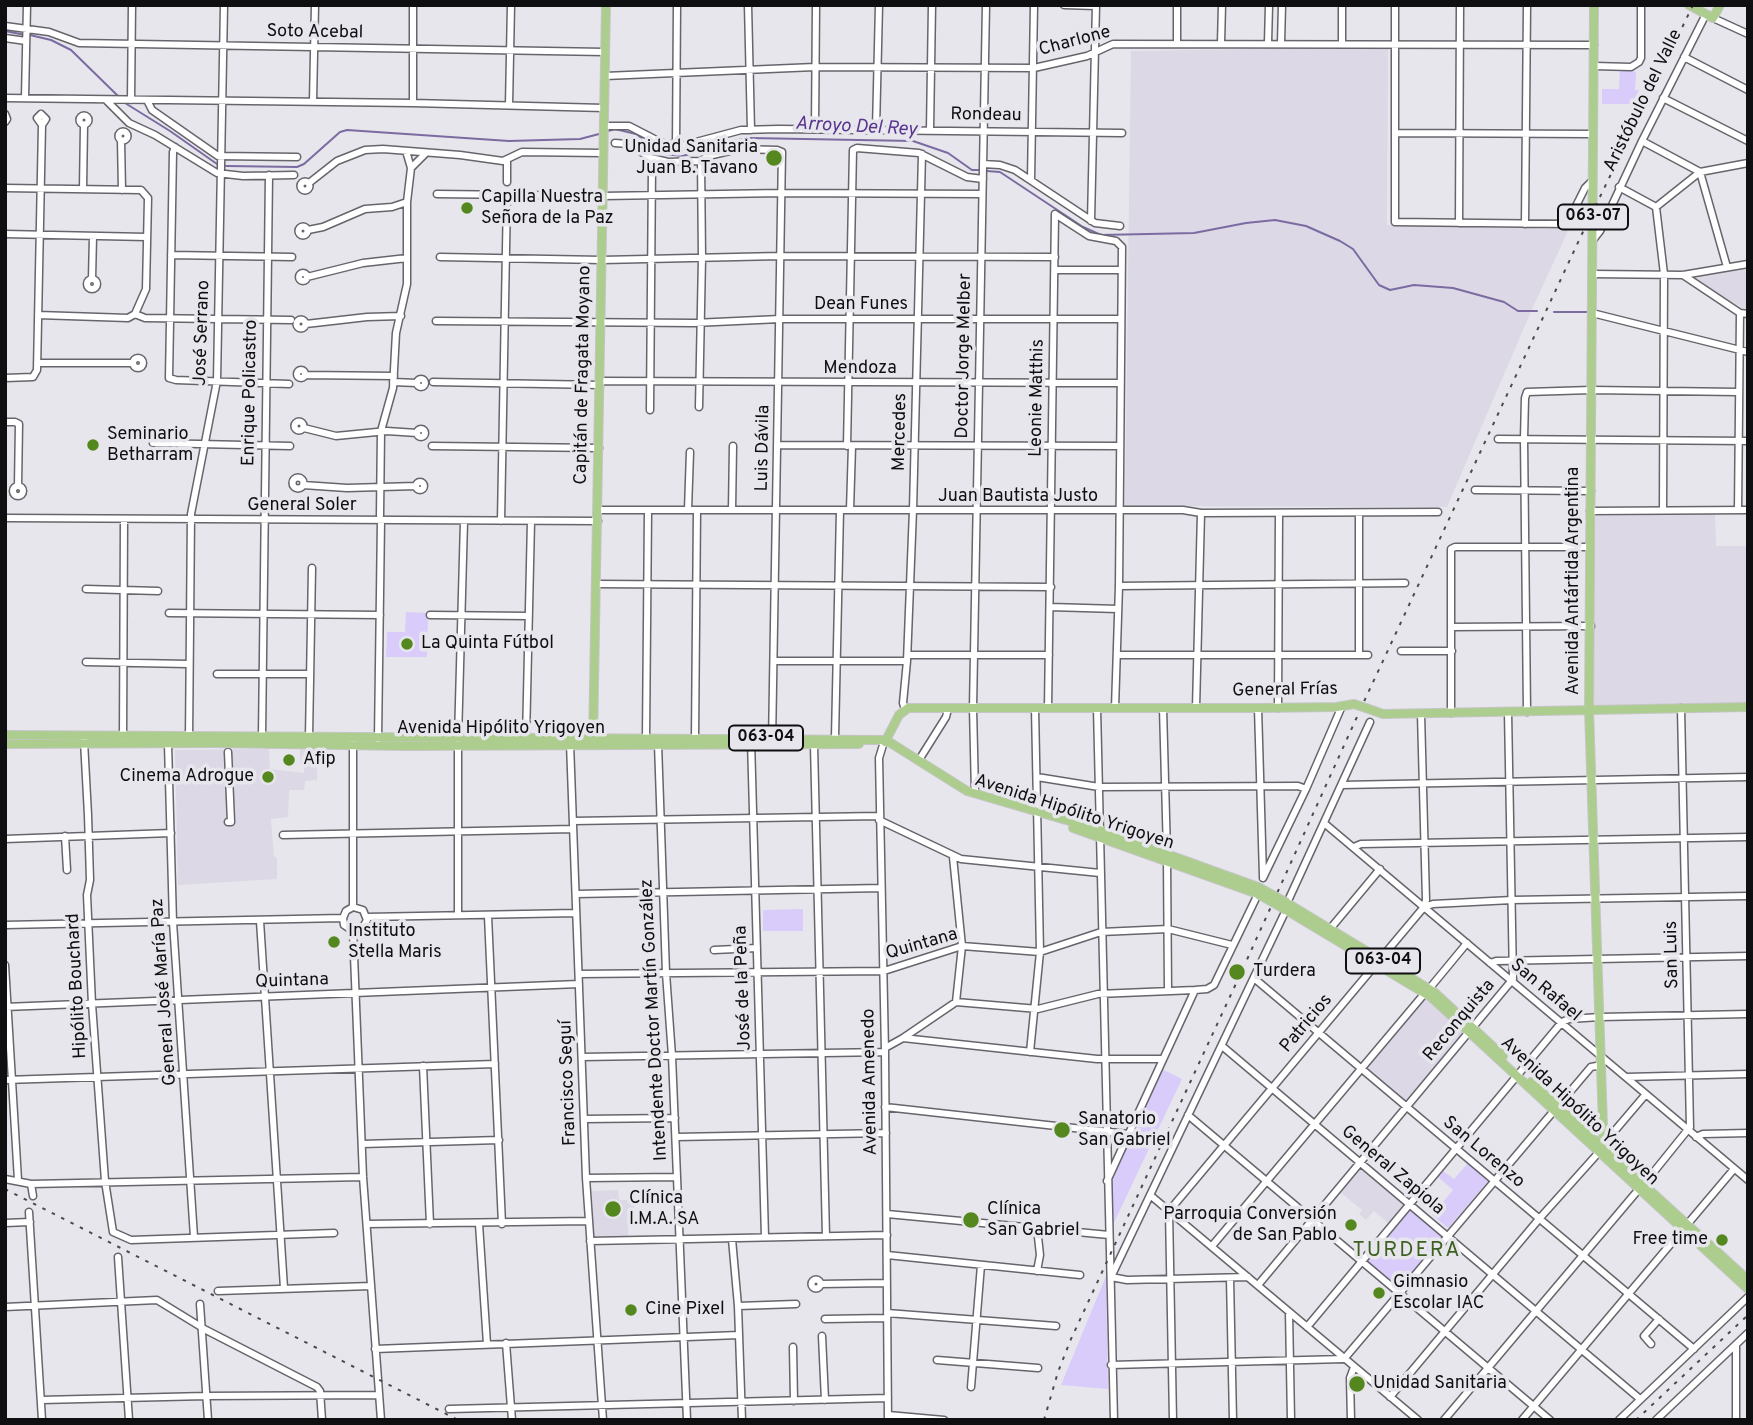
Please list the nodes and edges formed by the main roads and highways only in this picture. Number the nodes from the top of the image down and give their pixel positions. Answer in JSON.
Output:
{"nodes":[{"id":1,"x":606,"y":5,"type":"edge"},
{"id":2,"x":1594,"y":5,"type":"edge"},
{"id":3,"x":1689,"y":5,"type":"edge"},
{"id":4,"x":1720,"y":5,"type":"edge"},
{"id":5,"x":1748,"y":707,"type":"edge"},
{"id":6,"x":1589,"y":710,"type":"junction"},
{"id":7,"x":5,"y":736,"type":"edge"},
{"id":8,"x":83,"y":739,"type":"junction"},
{"id":9,"x":123,"y":740,"type":"junction"},
{"id":10,"x":189,"y":740,"type":"junction"},
{"id":11,"x":353,"y":741,"type":"junction"},
{"id":12,"x":570,"y":741,"type":"junction"},
{"id":13,"x":593,"y":741,"type":"junction"},
{"id":14,"x":751,"y":741,"type":"junction"},
{"id":15,"x":772,"y":741,"type":"junction"},
{"id":16,"x":458,"y":742,"type":"junction"},
{"id":17,"x":885,"y":742,"type":"junction"},
{"id":18,"x":5,"y":744,"type":"edge"},
{"id":19,"x":1038,"y":815,"type":"junction"},
{"id":20,"x":1287,"y":907,"type":"junction"},
{"id":21,"x":1378,"y":962,"type":"junction"},
{"id":22,"x":1602,"y":1152,"type":"junction"},
{"id":23,"x":1684,"y":1226,"type":"junction"},
{"id":24,"x":1748,"y":1280,"type":"edge"},
{"id":25,"x":1748,"y":1289,"type":"edge"}],
"edges":[{"from":1,"to":13,"type":"main road","name":"Capitán de Fragata Moyano"},
{"from":2,"to":6,"type":"main road","name":"Avenida Antártida Argentina","number":"063-07"},
{"from":3,"to":4,"type":"main road","name":"Aristóbulo del Valle"},
{"from":5,"to":6,"type":"main road","name":"General Frías"},
{"from":6,"to":17,"type":"main road","name":"General Frías","bridge":true},
{"from":6,"to":22,"type":"main road","name":"Avenida Antártida Argentina","number":"063-07"},
{"from":7,"to":8,"type":"main road","name":"Avenida Hipólito Yrigoyen","number":"063-04"},
{"from":8,"to":9,"type":"main road","name":"Avenida Hipólito Yrigoyen","number":"063-04"},
{"from":8,"to":18,"type":"main road","name":"Avenida Hipólito Yrigoyen","number":"063-04"},
{"from":9,"to":10,"type":"main road","name":"Avenida Hipólito Yrigoyen","number":"063-04"},
{"from":9,"to":10,"type":"main road","name":"Avenida Hipólito Yrigoyen","number":"063-04"},
{"from":10,"to":11,"type":"main road","name":"Avenida Hipólito Yrigoyen","number":"063-04"},
{"from":10,"to":11,"type":"main road","name":"Avenida Hipólito Yrigoyen","number":"063-04"},
{"from":11,"to":16,"type":"main road","name":"Avenida Hipólito Yrigoyen","number":"063-04"},
{"from":12,"to":13,"type":"main road","name":"Avenida Hipólito Yrigoyen","number":"063-04"},
{"from":12,"to":16,"type":"main road","name":"Avenida Hipólito Yrigoyen","number":"063-04"},
{"from":12,"to":16,"type":"main road","name":"Avenida Hipólito Yrigoyen","number":"063-04"},
{"from":13,"to":14,"type":"main road","name":"Avenida Hipólito Yrigoyen","number":"063-04"},
{"from":13,"to":14,"type":"main road","name":"Avenida Hipólito Yrigoyen","number":"063-04"},
{"from":14,"to":15,"type":"main road","name":"Avenida Hipólito Yrigoyen","number":"063-04"},
{"from":15,"to":17,"type":"main road","name":"Avenida Hipólito Yrigoyen","number":"063-04"},
{"from":15,"to":17,"type":"main road","name":"Avenida Hipólito Yrigoyen","number":"063-04"},
{"from":17,"to":19,"type":"main road","name":"Avenida Hipólito Yrigoyen","number":"063-04"},
{"from":17,"to":19,"type":"main road","name":"Avenida Hipólito Yrigoyen","number":"063-04"},
{"from":19,"to":20,"type":"main road","name":"Avenida Hipólito Yrigoyen","number":"063-04","bridge":true},
{"from":20,"to":21,"type":"main road","name":"Avenida Hipólito Yrigoyen","number":"063-04"},
{"from":20,"to":21,"type":"main road","name":"Avenida Hipólito Yrigoyen","number":"063-04"},
{"from":21,"to":22,"type":"main road","name":"Avenida Hipólito Yrigoyen","number":"063-04"},
{"from":22,"to":23,"type":"main road","name":"Avenida Hipólito Yrigoyen","number":"063-04"},
{"from":23,"to":24,"type":"main road","name":"Avenida Hipólito Yrigoyen","number":"063-04"},
{"from":23,"to":25,"type":"main road","name":"Avenida Hipólito Yrigoyen","number":"063-04"}]}
